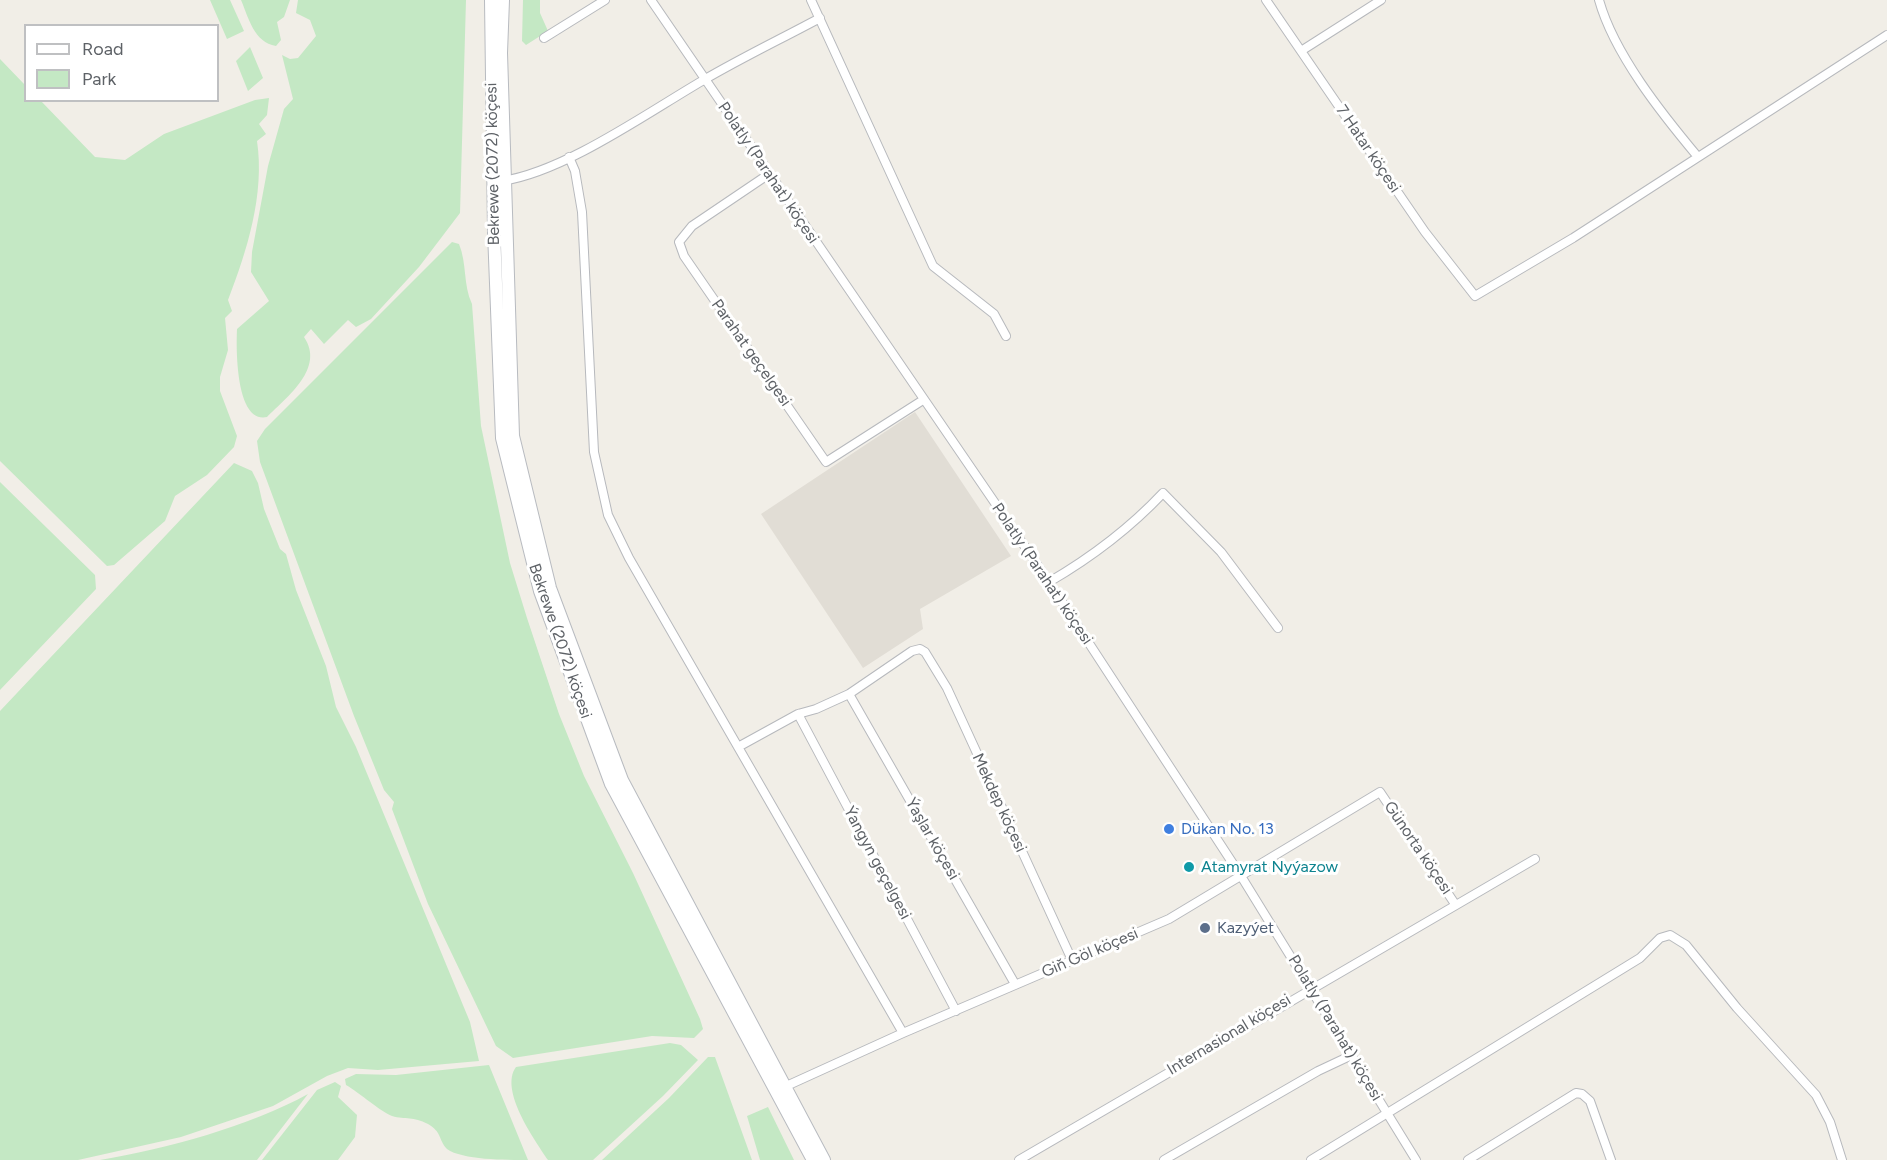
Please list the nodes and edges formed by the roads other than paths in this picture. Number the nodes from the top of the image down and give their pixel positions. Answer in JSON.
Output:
{"nodes":[{"id":1,"x":491,"y":0,"type":"edge"},
{"id":2,"x":503,"y":0,"type":"edge"},
{"id":3,"x":605,"y":0,"type":"edge"},
{"id":4,"x":651,"y":0,"type":"edge"},
{"id":5,"x":811,"y":0,"type":"edge"},
{"id":6,"x":1266,"y":0,"type":"edge"},
{"id":7,"x":1381,"y":0,"type":"edge"},
{"id":8,"x":1599,"y":0,"type":"edge"},
{"id":9,"x":820,"y":18,"type":"junction"},
{"id":10,"x":1887,"y":35,"type":"edge"},
{"id":11,"x":544,"y":38,"type":"dead end"},
{"id":12,"x":1301,"y":51,"type":"junction"},
{"id":13,"x":704,"y":80,"type":"junction"},
{"id":14,"x":569,"y":157,"type":"junction"},
{"id":15,"x":1698,"y":157,"type":"junction"},
{"id":16,"x":769,"y":174,"type":"junction"},
{"id":17,"x":499,"y":182,"type":"junction"},
{"id":18,"x":1006,"y":336,"type":"dead end"},
{"id":19,"x":923,"y":400,"type":"junction"},
{"id":20,"x":1049,"y":582,"type":"junction"},
{"id":21,"x":1278,"y":628,"type":"dead end"},
{"id":22,"x":849,"y":694,"type":"junction"},
{"id":23,"x":798,"y":714,"type":"junction"},
{"id":24,"x":738,"y":747,"type":"junction"},
{"id":25,"x":1380,"y":792,"type":"joint"},
{"id":26,"x":1535,"y":859,"type":"dead end"},
{"id":27,"x":1241,"y":876,"type":"junction"},
{"id":28,"x":1455,"y":904,"type":"junction"},
{"id":29,"x":1072,"y":960,"type":"junction"},
{"id":30,"x":1015,"y":984,"type":"junction"},
{"id":31,"x":1311,"y":987,"type":"junction"},
{"id":32,"x":956,"y":1011,"type":"junction"},
{"id":33,"x":903,"y":1033,"type":"junction"},
{"id":34,"x":1352,"y":1055,"type":"junction"},
{"id":35,"x":782,"y":1088,"type":"junction"},
{"id":36,"x":1388,"y":1115,"type":"junction"},
{"id":37,"x":813,"y":1160,"type":"edge"},
{"id":38,"x":824,"y":1160,"type":"edge"},
{"id":39,"x":1019,"y":1160,"type":"edge"},
{"id":40,"x":1164,"y":1160,"type":"edge"},
{"id":41,"x":1311,"y":1160,"type":"edge"},
{"id":42,"x":1416,"y":1160,"type":"edge"},
{"id":43,"x":1468,"y":1160,"type":"edge"},
{"id":44,"x":1611,"y":1160,"type":"edge"},
{"id":45,"x":1842,"y":1160,"type":"edge"}],
"edges":[{"from":1,"to":17,"type":"main road","name":"Bekrewe (2072) köçesi"},
{"from":2,"to":17,"type":"main road","name":"Bekrewe (2072) köçesi"},
{"from":3,"to":11,"type":"street"},
{"from":4,"to":13,"type":"street","name":"Polatly (Parahat) köçesi"},
{"from":5,"to":9,"type":"street"},
{"from":6,"to":12,"type":"street","name":"7 Hatar köçesi"},
{"from":7,"to":12,"type":"street"},
{"from":8,"to":15,"type":"street"},
{"from":9,"to":13,"type":"street"},
{"from":9,"to":18,"type":"street"},
{"from":10,"to":15,"type":"street"},
{"from":12,"to":15,"type":"street","name":"7 Hatar köçesi"},
{"from":13,"to":14,"type":"street"},
{"from":13,"to":16,"type":"street","name":"Polatly (Parahat) köçesi"},
{"from":14,"to":17,"type":"street"},
{"from":14,"to":24,"type":"street"},
{"from":16,"to":19,"type":"street","name":"Polatly (Parahat) köçesi"},
{"from":16,"to":19,"type":"street","name":"Parahat geçelgesi"},
{"from":17,"to":35,"type":"main road","name":"Bekrewe (2072) köçesi"},
{"from":19,"to":20,"type":"street","name":"Polatly (Parahat) köçesi"},
{"from":20,"to":21,"type":"street"},
{"from":20,"to":27,"type":"street","name":"Polatly (Parahat) köçesi"},
{"from":22,"to":23,"type":"street"},
{"from":22,"to":29,"type":"street","name":"Mekdep köçesi"},
{"from":22,"to":30,"type":"street","name":"Ýaşlar köçesi"},
{"from":23,"to":24,"type":"street"},
{"from":23,"to":32,"type":"street","name":"Ýangyn geçelgesi"},
{"from":24,"to":33,"type":"street"},
{"from":25,"to":27,"type":"street","name":"Giň Göl köçesi"},
{"from":25,"to":28,"type":"street","name":"Günorta köçesi"},
{"from":26,"to":28,"type":"street","name":"Internasional köçesi"},
{"from":27,"to":29,"type":"street","name":"Giň Göl köçesi"},
{"from":27,"to":31,"type":"street","name":"Polatly (Parahat) köçesi"},
{"from":28,"to":31,"type":"street","name":"Internasional köçesi"},
{"from":29,"to":30,"type":"street","name":"Giň Göl köçesi"},
{"from":30,"to":32,"type":"street","name":"Giň Göl köçesi"},
{"from":31,"to":34,"type":"street","name":"Polatly (Parahat) köçesi"},
{"from":31,"to":39,"type":"street","name":"Internasional köçesi"},
{"from":32,"to":33,"type":"street","name":"Giň Göl köçesi"},
{"from":33,"to":35,"type":"street","name":"Giň Göl köçesi"},
{"from":34,"to":36,"type":"street","name":"Polatly (Parahat) köçesi"},
{"from":34,"to":40,"type":"street"},
{"from":35,"to":37,"type":"main road","name":"Bekrewe (2072) köçesi"},
{"from":35,"to":38,"type":"main road","name":"Bekrewe (2072) köçesi"},
{"from":36,"to":41,"type":"street"},
{"from":36,"to":42,"type":"street","name":"Polatly (Parahat) köçesi"},
{"from":36,"to":45,"type":"street"},
{"from":43,"to":44,"type":"street"}]}
